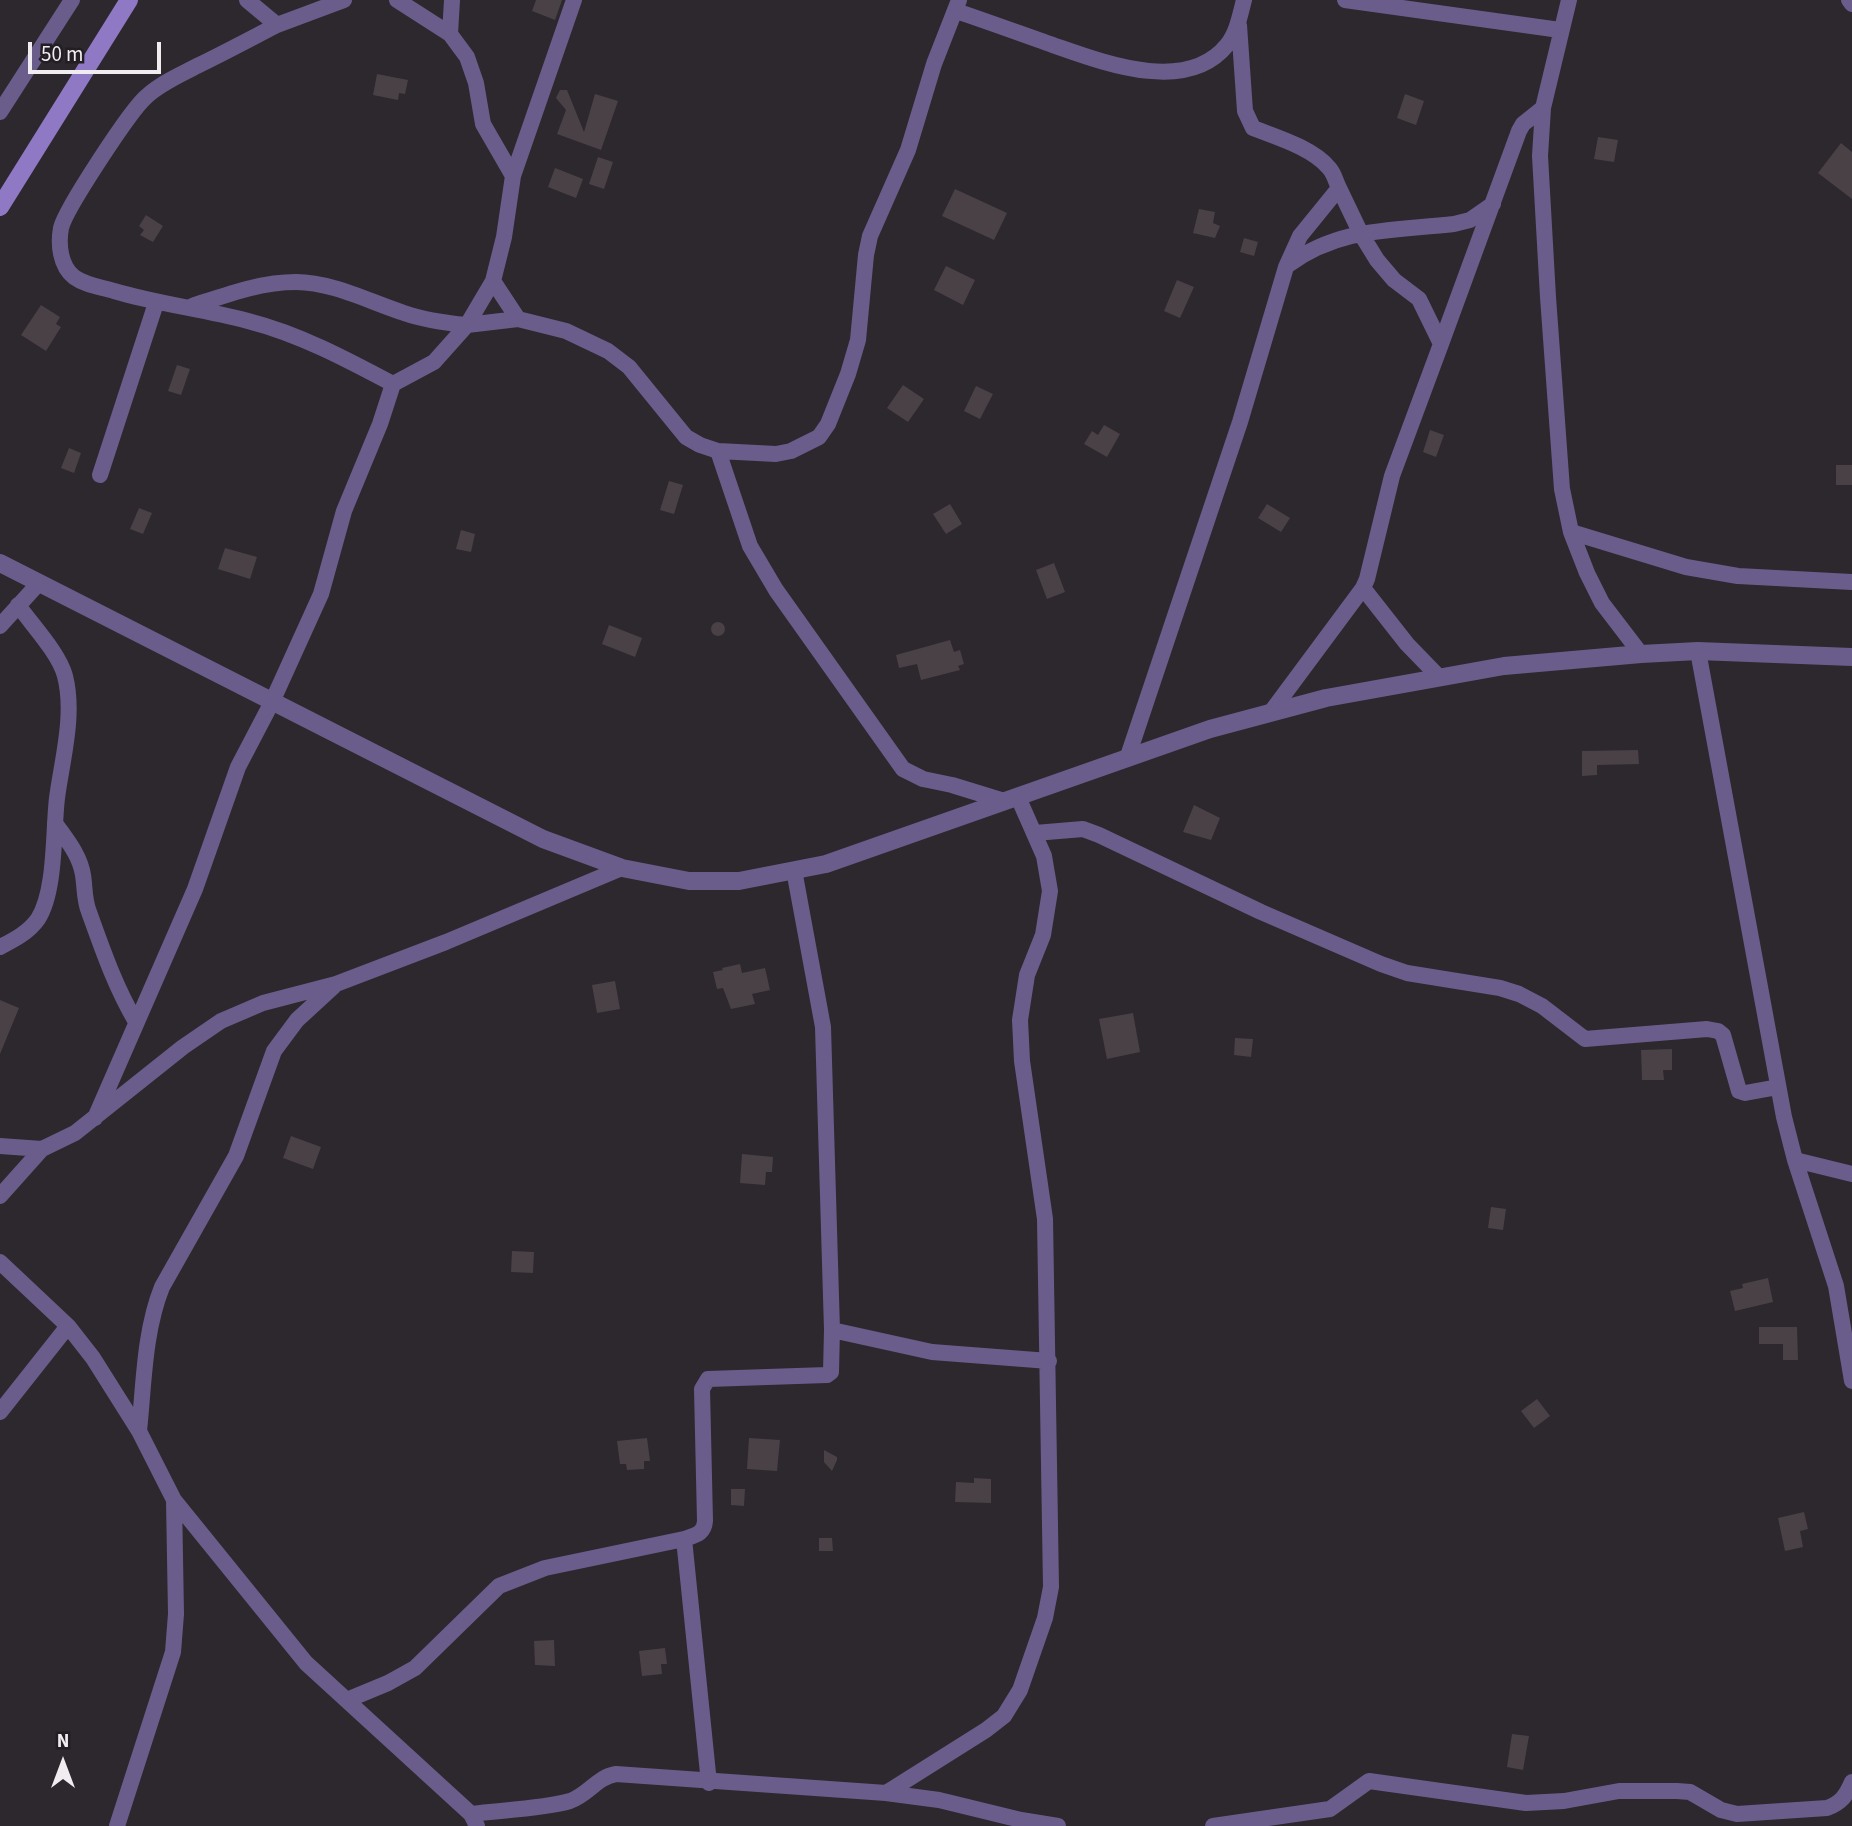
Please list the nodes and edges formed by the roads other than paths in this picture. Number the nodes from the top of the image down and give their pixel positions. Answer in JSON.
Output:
{"nodes":[{"id":1,"x":72,"y":0,"type":"edge"},
{"id":2,"x":129,"y":0,"type":"edge"},
{"id":3,"x":247,"y":0,"type":"edge"},
{"id":4,"x":344,"y":0,"type":"edge"},
{"id":5,"x":397,"y":0,"type":"edge"},
{"id":6,"x":452,"y":0,"type":"edge"},
{"id":7,"x":574,"y":0,"type":"edge"},
{"id":8,"x":1244,"y":0,"type":"edge"},
{"id":9,"x":1345,"y":0,"type":"edge"},
{"id":10,"x":1569,"y":0,"type":"edge"},
{"id":11,"x":958,"y":5,"type":"edge"},
{"id":12,"x":1239,"y":22,"type":"junction"},
{"id":13,"x":277,"y":25,"type":"junction"},
{"id":14,"x":1560,"y":30,"type":"junction"},
{"id":15,"x":450,"y":34,"type":"junction"},
{"id":16,"x":1543,"y":108,"type":"junction"},
{"id":17,"x":0,"y":112,"type":"edge"},
{"id":18,"x":513,"y":176,"type":"junction"},
{"id":19,"x":1339,"y":188,"type":"junction"},
{"id":20,"x":1494,"y":202,"type":"junction"},
{"id":21,"x":0,"y":207,"type":"edge"},
{"id":22,"x":1361,"y":234,"type":"junction"},
{"id":23,"x":1286,"y":267,"type":"junction"},
{"id":24,"x":493,"y":281,"type":"junction"},
{"id":25,"x":156,"y":303,"type":"junction"},
{"id":26,"x":190,"y":307,"type":"junction"},
{"id":27,"x":518,"y":319,"type":"junction"},
{"id":28,"x":467,"y":325,"type":"junction"},
{"id":29,"x":1441,"y":344,"type":"junction"},
{"id":30,"x":393,"y":384,"type":"junction"},
{"id":31,"x":718,"y":451,"type":"junction"},
{"id":32,"x":100,"y":475,"type":"dead end"},
{"id":33,"x":1571,"y":532,"type":"junction"},
{"id":34,"x":0,"y":563,"type":"edge"},
{"id":35,"x":1852,"y":582,"type":"edge"},
{"id":36,"x":39,"y":583,"type":"junction"},
{"id":37,"x":1363,"y":588,"type":"junction"},
{"id":38,"x":18,"y":605,"type":"junction"},
{"id":39,"x":0,"y":626,"type":"edge"},
{"id":40,"x":1698,"y":651,"type":"junction"},
{"id":41,"x":1641,"y":654,"type":"junction"},
{"id":42,"x":1852,"y":657,"type":"edge"},
{"id":43,"x":1439,"y":677,"type":"junction"},
{"id":44,"x":272,"y":702,"type":"junction"},
{"id":45,"x":1271,"y":712,"type":"junction"},
{"id":46,"x":1128,"y":756,"type":"junction"},
{"id":47,"x":1011,"y":799,"type":"junction"},
{"id":48,"x":55,"y":822,"type":"junction"},
{"id":49,"x":1035,"y":834,"type":"junction"},
{"id":50,"x":622,"y":868,"type":"junction"},
{"id":51,"x":794,"y":870,"type":"junction"},
{"id":52,"x":0,"y":947,"type":"edge"},
{"id":53,"x":336,"y":984,"type":"junction"},
{"id":54,"x":136,"y":1022,"type":"junction"},
{"id":55,"x":1779,"y":1087,"type":"junction"},
{"id":56,"x":95,"y":1118,"type":"junction"},
{"id":57,"x":0,"y":1146,"type":"edge"},
{"id":58,"x":42,"y":1149,"type":"junction"},
{"id":59,"x":1795,"y":1160,"type":"junction"},
{"id":60,"x":1852,"y":1174,"type":"edge"},
{"id":61,"x":0,"y":1196,"type":"edge"},
{"id":62,"x":0,"y":1262,"type":"edge"},
{"id":63,"x":68,"y":1326,"type":"junction"},
{"id":64,"x":832,"y":1330,"type":"junction"},
{"id":65,"x":1049,"y":1361,"type":"junction"},
{"id":66,"x":1852,"y":1381,"type":"edge"},
{"id":67,"x":0,"y":1412,"type":"edge"},
{"id":68,"x":139,"y":1432,"type":"junction"},
{"id":69,"x":174,"y":1500,"type":"junction"},
{"id":70,"x":684,"y":1539,"type":"junction"},
{"id":71,"x":347,"y":1700,"type":"junction"},
{"id":72,"x":1852,"y":1782,"type":"edge"},
{"id":73,"x":709,"y":1783,"type":"junction"},
{"id":74,"x":886,"y":1793,"type":"junction"},
{"id":75,"x":474,"y":1820,"type":"edge"},
{"id":76,"x":117,"y":1826,"type":"edge"},
{"id":77,"x":1058,"y":1826,"type":"edge"},
{"id":78,"x":1213,"y":1826,"type":"edge"}],
"edges":[{"from":1,"to":17,"type":"street"},
{"from":2,"to":21,"type":"main road"},
{"from":3,"to":13,"type":"street"},
{"from":4,"to":13,"type":"street"},
{"from":5,"to":15,"type":"street"},
{"from":6,"to":15,"type":"street"},
{"from":7,"to":18,"type":"street"},
{"from":8,"to":12,"type":"street"},
{"from":9,"to":14,"type":"street"},
{"from":10,"to":14,"type":"street"},
{"from":11,"to":12,"type":"street"},
{"from":11,"to":31,"type":"street"},
{"from":12,"to":19,"type":"street"},
{"from":13,"to":25,"type":"street"},
{"from":14,"to":16,"type":"street"},
{"from":15,"to":18,"type":"street"},
{"from":16,"to":20,"type":"street"},
{"from":16,"to":33,"type":"street"},
{"from":18,"to":24,"type":"street"},
{"from":19,"to":22,"type":"street"},
{"from":19,"to":23,"type":"street"},
{"from":20,"to":22,"type":"street"},
{"from":20,"to":29,"type":"street"},
{"from":22,"to":23,"type":"street"},
{"from":22,"to":29,"type":"street"},
{"from":23,"to":46,"type":"street"},
{"from":24,"to":27,"type":"street"},
{"from":24,"to":28,"type":"street"},
{"from":25,"to":26,"type":"street"},
{"from":25,"to":32,"type":"street"},
{"from":26,"to":28,"type":"street"},
{"from":26,"to":30,"type":"street"},
{"from":27,"to":28,"type":"street"},
{"from":27,"to":31,"type":"street"},
{"from":28,"to":30,"type":"street"},
{"from":29,"to":37,"type":"street"},
{"from":30,"to":44,"type":"street"},
{"from":31,"to":47,"type":"street"},
{"from":33,"to":35,"type":"street"},
{"from":33,"to":41,"type":"street"},
{"from":34,"to":36,"type":"street"},
{"from":36,"to":38,"type":"street"},
{"from":36,"to":44,"type":"street"},
{"from":37,"to":43,"type":"street"},
{"from":37,"to":45,"type":"street"},
{"from":38,"to":39,"type":"street"},
{"from":38,"to":48,"type":"street"},
{"from":40,"to":41,"type":"street"},
{"from":40,"to":42,"type":"street"},
{"from":40,"to":55,"type":"street"},
{"from":41,"to":43,"type":"street"},
{"from":43,"to":45,"type":"street"},
{"from":44,"to":50,"type":"street"},
{"from":44,"to":54,"type":"street"},
{"from":45,"to":46,"type":"street"},
{"from":46,"to":47,"type":"street"},
{"from":47,"to":49,"type":"street"},
{"from":47,"to":51,"type":"street"},
{"from":48,"to":52,"type":"street"},
{"from":48,"to":54,"type":"street"},
{"from":49,"to":55,"type":"street"},
{"from":49,"to":65,"type":"street"},
{"from":50,"to":51,"type":"street"},
{"from":50,"to":53,"type":"street"},
{"from":51,"to":64,"type":"street"},
{"from":53,"to":56,"type":"street"},
{"from":53,"to":68,"type":"street"},
{"from":54,"to":56,"type":"street"},
{"from":55,"to":59,"type":"street"},
{"from":56,"to":58,"type":"street"},
{"from":57,"to":58,"type":"street"},
{"from":58,"to":61,"type":"street"},
{"from":59,"to":60,"type":"street"},
{"from":59,"to":66,"type":"street"},
{"from":62,"to":63,"type":"street"},
{"from":63,"to":67,"type":"street"},
{"from":63,"to":68,"type":"street"},
{"from":64,"to":65,"type":"street"},
{"from":64,"to":70,"type":"street"},
{"from":65,"to":74,"type":"street"},
{"from":68,"to":69,"type":"street"},
{"from":69,"to":71,"type":"street"},
{"from":69,"to":76,"type":"street"},
{"from":70,"to":71,"type":"street"},
{"from":70,"to":73,"type":"street"},
{"from":71,"to":75,"type":"street"},
{"from":72,"to":78,"type":"street"},
{"from":73,"to":74,"type":"street"},
{"from":73,"to":75,"type":"street"},
{"from":74,"to":77,"type":"street"}]}
